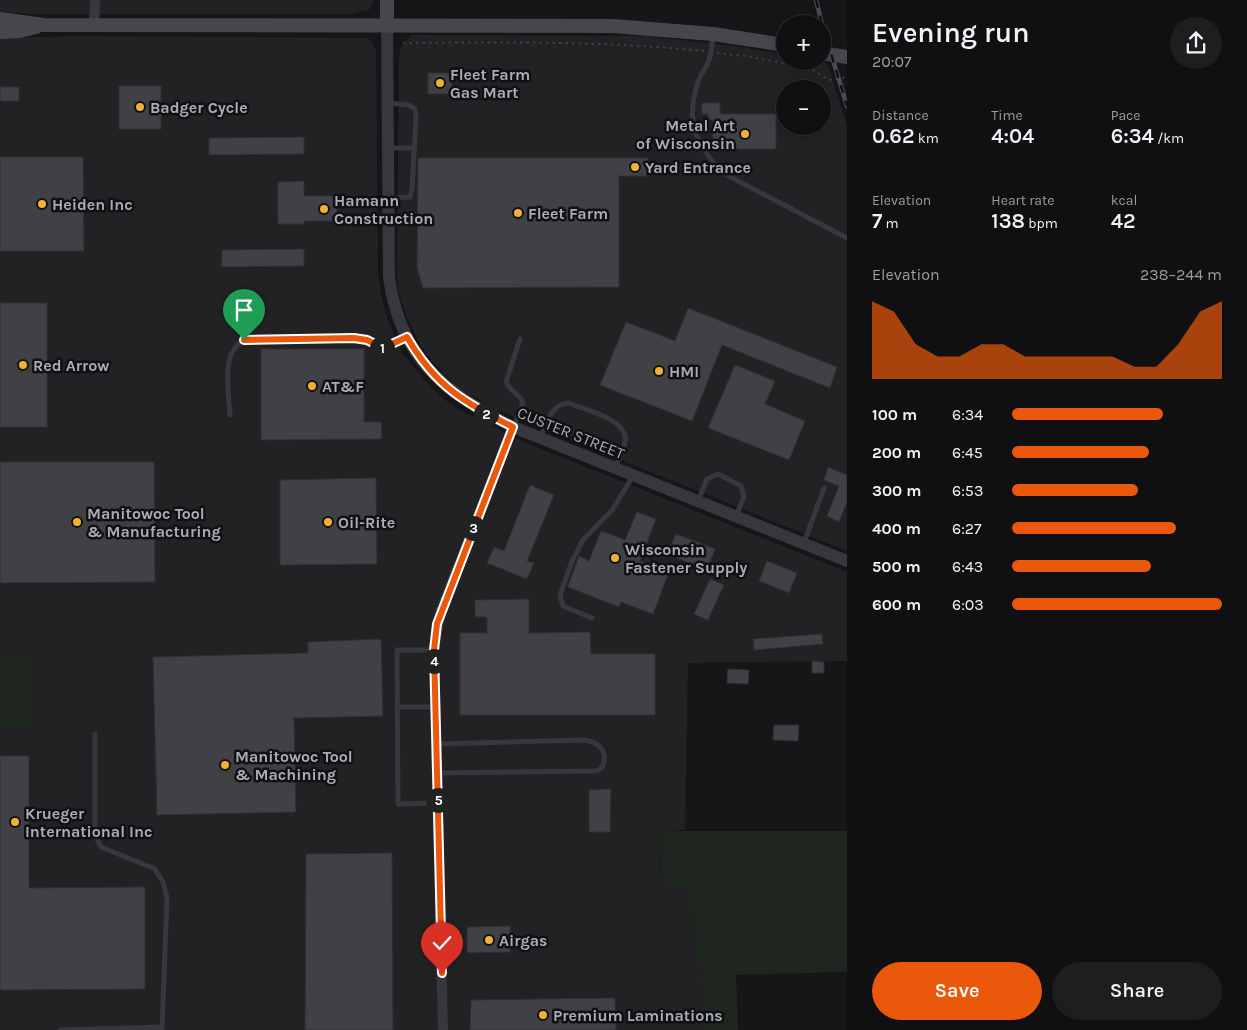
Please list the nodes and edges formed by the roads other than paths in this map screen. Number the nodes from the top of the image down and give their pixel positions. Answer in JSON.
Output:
{"nodes":[{"id":1,"x":95,"y":0,"type":"edge"},
{"id":2,"x":388,"y":0,"type":"edge"},
{"id":3,"x":0,"y":19,"type":"edge"},
{"id":4,"x":44,"y":25,"type":"junction"},
{"id":5,"x":94,"y":25,"type":"junction"},
{"id":6,"x":387,"y":25,"type":"junction"},
{"id":7,"x":0,"y":32,"type":"edge"},
{"id":8,"x":713,"y":34,"type":"junction"},
{"id":9,"x":776,"y":44,"type":"edge"},
{"id":10,"x":831,"y":54,"type":"edge"},
{"id":11,"x":847,"y":57,"type":"edge"},
{"id":12,"x":388,"y":103,"type":"junction"},
{"id":13,"x":388,"y":148,"type":"junction"},
{"id":14,"x":414,"y":148,"type":"junction"},
{"id":15,"x":388,"y":198,"type":"junction"},
{"id":16,"x":847,"y":238,"type":"edge"},
{"id":17,"x":407,"y":337,"type":"junction"},
{"id":18,"x":520,"y":339,"type":"dead end"},
{"id":19,"x":230,"y":415,"type":"dead end"},
{"id":20,"x":513,"y":427,"type":"junction"},
{"id":21,"x":540,"y":438,"type":"junction"},
{"id":22,"x":615,"y":468,"type":"junction"},
{"id":23,"x":633,"y":475,"type":"junction"},
{"id":24,"x":824,"y":488,"type":"dead end"},
{"id":25,"x":698,"y":501,"type":"junction"},
{"id":26,"x":736,"y":516,"type":"junction"},
{"id":27,"x":804,"y":544,"type":"junction"},
{"id":28,"x":847,"y":561,"type":"edge"},
{"id":29,"x":592,"y":618,"type":"dead end"},
{"id":30,"x":434,"y":650,"type":"junction"},
{"id":31,"x":397,"y":707,"type":"junction"},
{"id":32,"x":436,"y":707,"type":"junction"},
{"id":33,"x":95,"y":734,"type":"dead end"},
{"id":34,"x":437,"y":744,"type":"junction"},
{"id":35,"x":438,"y":773,"type":"junction"},
{"id":36,"x":438,"y":803,"type":"junction"},
{"id":37,"x":162,"y":1028,"type":"edge"},
{"id":38,"x":60,"y":1030,"type":"edge"},
{"id":39,"x":443,"y":1030,"type":"edge"}],
"edges":[{"from":1,"to":5,"type":"street"},
{"from":2,"to":6,"type":"main road"},
{"from":3,"to":4,"type":"main road"},
{"from":4,"to":5,"type":"main road"},
{"from":4,"to":7,"type":"main road"},
{"from":5,"to":6,"type":"main road"},
{"from":6,"to":8,"type":"main road"},
{"from":6,"to":12,"type":"street","name":"CUSTER STREET"},
{"from":8,"to":9,"type":"main road"},
{"from":8,"to":16,"type":"lane"},
{"from":10,"to":11,"type":"main road"},
{"from":12,"to":13,"type":"street","name":"CUSTER STREET"},
{"from":12,"to":14,"type":"lane"},
{"from":13,"to":14,"type":"lane"},
{"from":13,"to":15,"type":"street","name":"CUSTER STREET"},
{"from":14,"to":15,"type":"lane"},
{"from":15,"to":17,"type":"street","name":"CUSTER STREET"},
{"from":17,"to":19,"type":"lane"},
{"from":17,"to":20,"type":"street","name":"CUSTER STREET"},
{"from":18,"to":20,"type":"lane"},
{"from":20,"to":21,"type":"street","name":"CUSTER STREET"},
{"from":20,"to":30,"type":"street"},
{"from":21,"to":22,"type":"street","name":"CUSTER STREET"},
{"from":21,"to":22,"type":"lane"},
{"from":22,"to":23,"type":"street","name":"CUSTER STREET"},
{"from":23,"to":25,"type":"street","name":"CUSTER STREET"},
{"from":23,"to":29,"type":"lane"},
{"from":24,"to":27,"type":"lane"},
{"from":25,"to":26,"type":"street","name":"CUSTER STREET"},
{"from":25,"to":26,"type":"lane"},
{"from":26,"to":27,"type":"street","name":"CUSTER STREET"},
{"from":27,"to":28,"type":"street","name":"CUSTER STREET"},
{"from":30,"to":31,"type":"lane"},
{"from":30,"to":32,"type":"street"},
{"from":31,"to":32,"type":"lane"},
{"from":31,"to":36,"type":"lane"},
{"from":32,"to":34,"type":"street"},
{"from":33,"to":37,"type":"lane"},
{"from":34,"to":35,"type":"street"},
{"from":34,"to":35,"type":"lane"},
{"from":35,"to":36,"type":"street"},
{"from":36,"to":39,"type":"street"},
{"from":37,"to":38,"type":"lane"}]}
